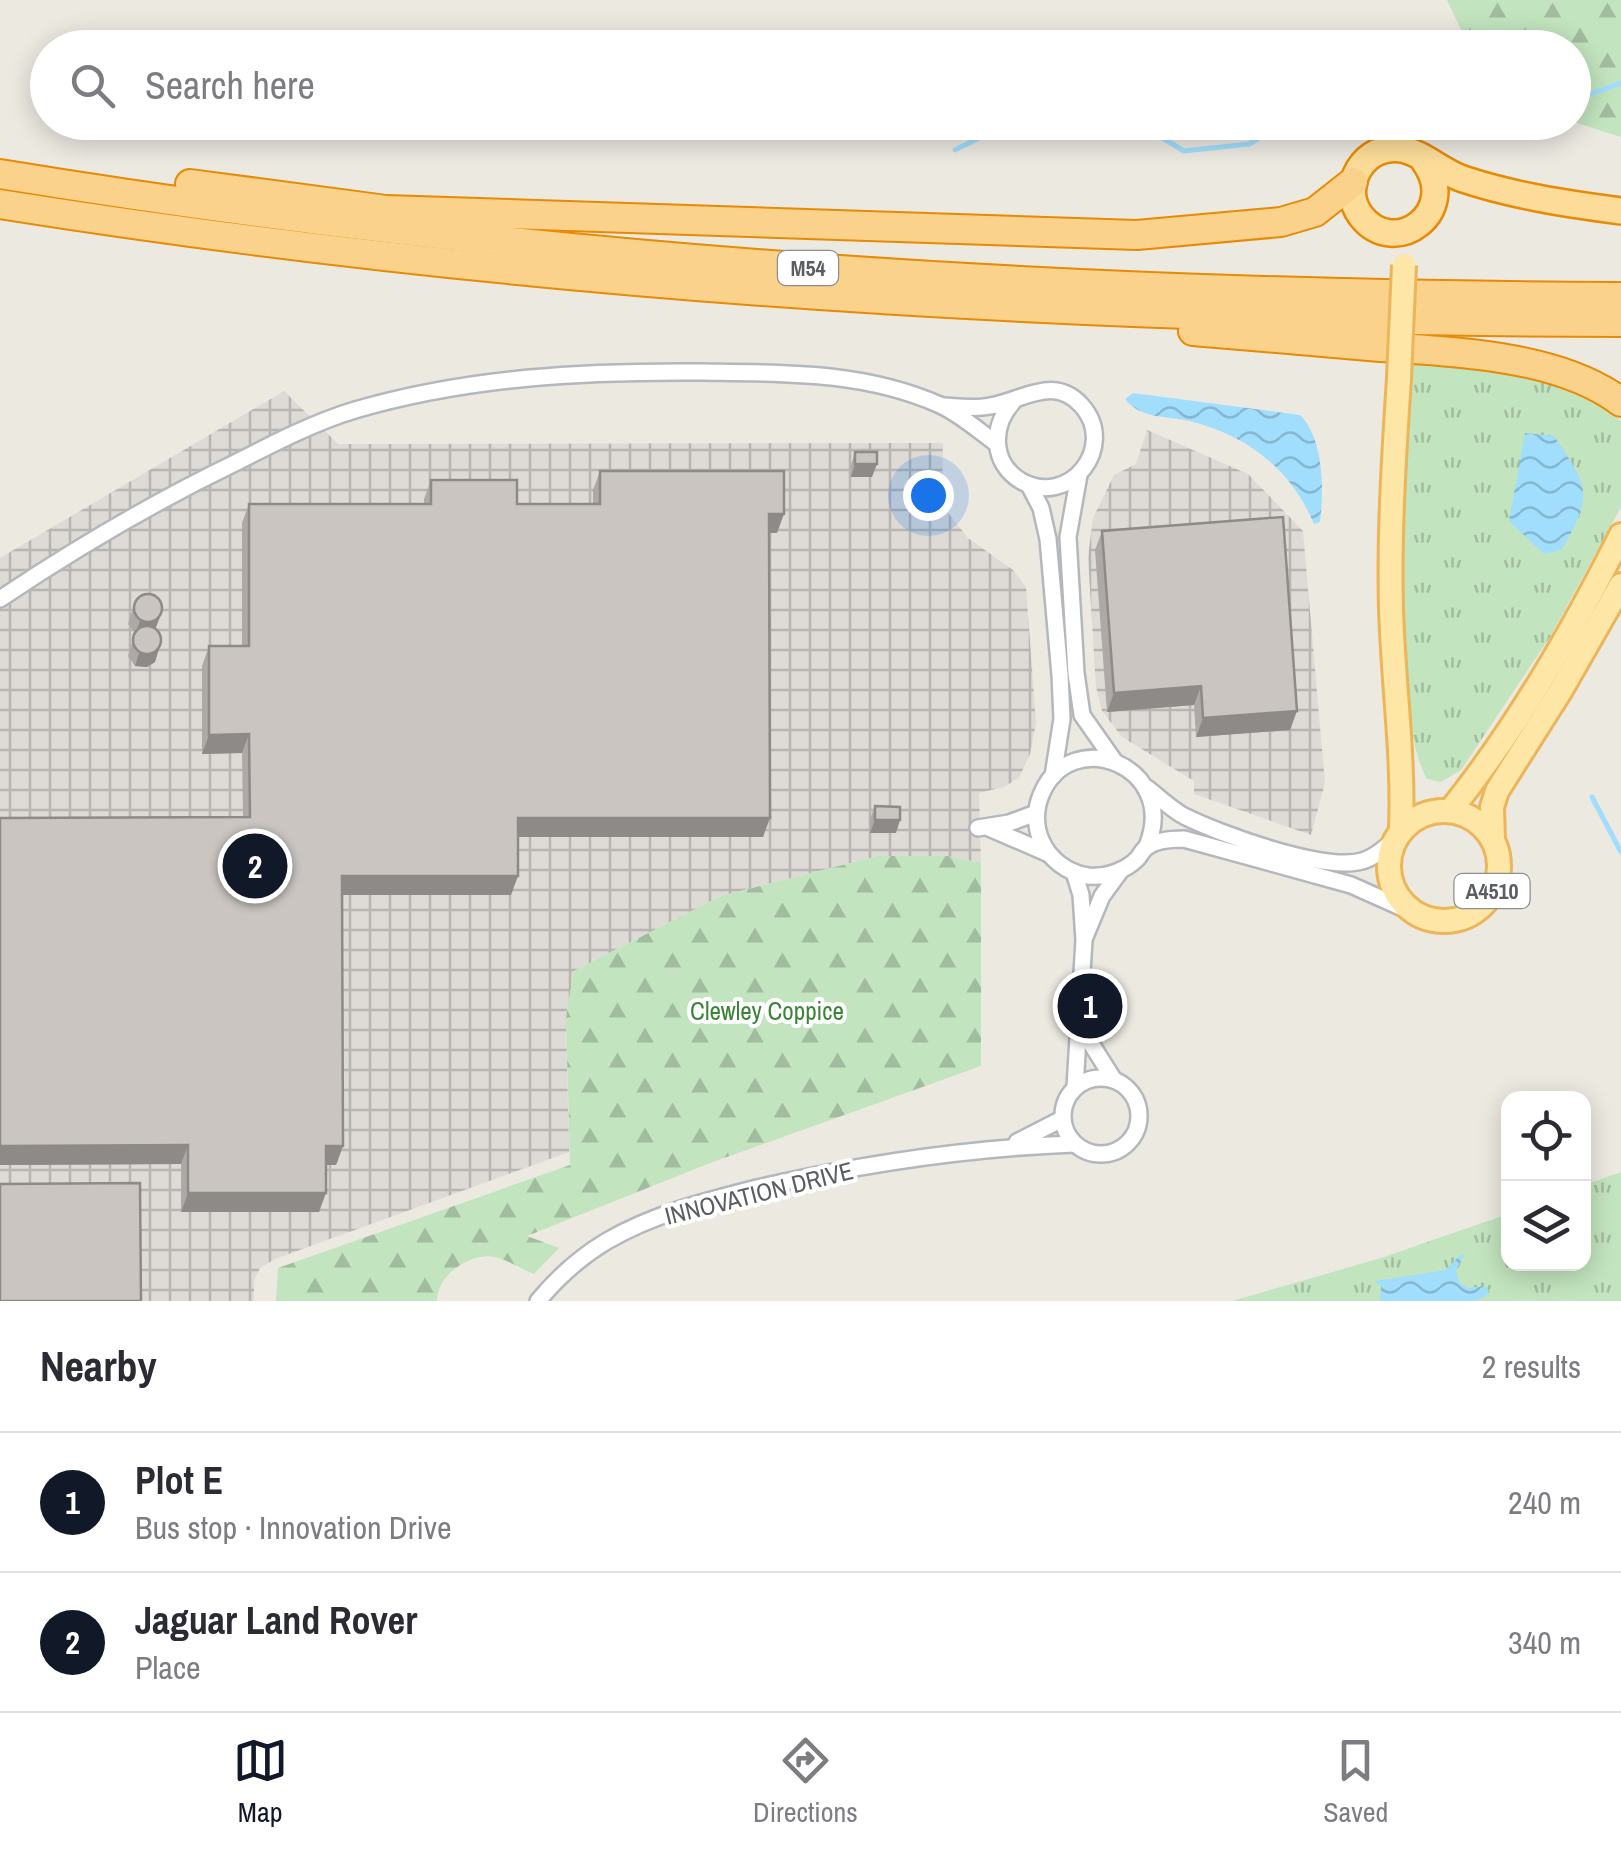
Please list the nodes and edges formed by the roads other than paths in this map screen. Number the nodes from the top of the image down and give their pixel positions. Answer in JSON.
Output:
{"nodes":[{"id":1,"x":0,"y":159,"type":"edge"},
{"id":2,"x":1424,"y":161,"type":"junction"},
{"id":3,"x":0,"y":174,"type":"edge"},
{"id":4,"x":1353,"y":182,"type":"junction"},
{"id":5,"x":0,"y":204,"type":"edge"},
{"id":6,"x":1621,"y":211,"type":"edge"},
{"id":7,"x":1402,"y":232,"type":"junction"},
{"id":8,"x":1621,"y":298,"type":"edge"},
{"id":9,"x":974,"y":304,"type":"junction"},
{"id":10,"x":1621,"y":322,"type":"edge"},
{"id":11,"x":1013,"y":402,"type":"junction"},
{"id":12,"x":1621,"y":402,"type":"edge"},
{"id":13,"x":944,"y":406,"type":"junction"},
{"id":14,"x":997,"y":444,"type":"junction"},
{"id":15,"x":1080,"y":475,"type":"junction"},
{"id":16,"x":1029,"y":485,"type":"junction"},
{"id":17,"x":1621,"y":534,"type":"edge"},
{"id":18,"x":1621,"y":585,"type":"edge"},
{"id":19,"x":0,"y":599,"type":"edge"},
{"id":20,"x":1116,"y":762,"type":"junction"},
{"id":21,"x":1403,"y":772,"type":"junction"},
{"id":22,"x":1053,"y":776,"type":"junction"},
{"id":23,"x":1147,"y":788,"type":"junction"},
{"id":24,"x":1444,"y":811,"type":"junction"},
{"id":25,"x":1036,"y":813,"type":"junction"},
{"id":26,"x":1398,"y":835,"type":"junction"},
{"id":27,"x":1493,"y":840,"type":"junction"},
{"id":28,"x":1147,"y":846,"type":"junction"},
{"id":29,"x":1049,"y":854,"type":"junction"},
{"id":30,"x":1121,"y":870,"type":"junction"},
{"id":31,"x":1074,"y":872,"type":"junction"},
{"id":32,"x":1416,"y":914,"type":"junction"},
{"id":33,"x":1084,"y":940,"type":"junction"},
{"id":34,"x":1080,"y":1026,"type":"junction"},
{"id":35,"x":1114,"y":1080,"type":"junction"},
{"id":36,"x":1076,"y":1088,"type":"junction"},
{"id":37,"x":1062,"y":1119,"type":"junction"},
{"id":38,"x":1074,"y":1144,"type":"junction"},
{"id":39,"x":1006,"y":1147,"type":"junction"},
{"id":40,"x":538,"y":1301,"type":"edge"}],
"edges":[{"from":1,"to":4,"type":"highway"},
{"from":2,"to":4,"type":"highway"},
{"from":2,"to":6,"type":"highway"},
{"from":2,"to":7,"type":"highway"},
{"from":3,"to":8,"type":"highway","number":"M54"},
{"from":4,"to":7,"type":"highway"},
{"from":5,"to":9,"type":"highway","number":"M54"},
{"from":7,"to":21,"type":"main road","bridge":true},
{"from":9,"to":10,"type":"highway","number":"M54"},
{"from":9,"to":12,"type":"highway"},
{"from":11,"to":13,"type":"street"},
{"from":11,"to":14,"type":"street"},
{"from":11,"to":15,"type":"street"},
{"from":13,"to":14,"type":"street"},
{"from":13,"to":19,"type":"street"},
{"from":14,"to":16,"type":"street"},
{"from":15,"to":16,"type":"street"},
{"from":15,"to":20,"type":"street"},
{"from":16,"to":22,"type":"street"},
{"from":17,"to":24,"type":"main road"},
{"from":18,"to":27,"type":"main road","number":"A4510"},
{"from":20,"to":22,"type":"street"},
{"from":20,"to":23,"type":"street"},
{"from":21,"to":24,"type":"main road","number":"A4510"},
{"from":21,"to":26,"type":"main road"},
{"from":22,"to":25,"type":"street"},
{"from":23,"to":26,"type":"street"},
{"from":23,"to":28,"type":"street"},
{"from":24,"to":26,"type":"main road"},
{"from":24,"to":27,"type":"main road","number":"A4510"},
{"from":25,"to":29,"type":"street"},
{"from":25,"to":29,"type":"street"},
{"from":26,"to":32,"type":"main road"},
{"from":27,"to":32,"type":"main road","number":"A4510"},
{"from":28,"to":30,"type":"street"},
{"from":28,"to":32,"type":"street"},
{"from":29,"to":31,"type":"street"},
{"from":30,"to":31,"type":"street"},
{"from":30,"to":33,"type":"street"},
{"from":31,"to":33,"type":"street"},
{"from":33,"to":34,"type":"street"},
{"from":34,"to":35,"type":"street"},
{"from":34,"to":36,"type":"street"},
{"from":35,"to":36,"type":"street"},
{"from":35,"to":38,"type":"street"},
{"from":36,"to":37,"type":"street"},
{"from":37,"to":38,"type":"street"},
{"from":37,"to":39,"type":"street","name":"INNOVATION DRIVE"},
{"from":38,"to":39,"type":"street","name":"INNOVATION DRIVE"},
{"from":39,"to":40,"type":"street","name":"INNOVATION DRIVE"}]}
